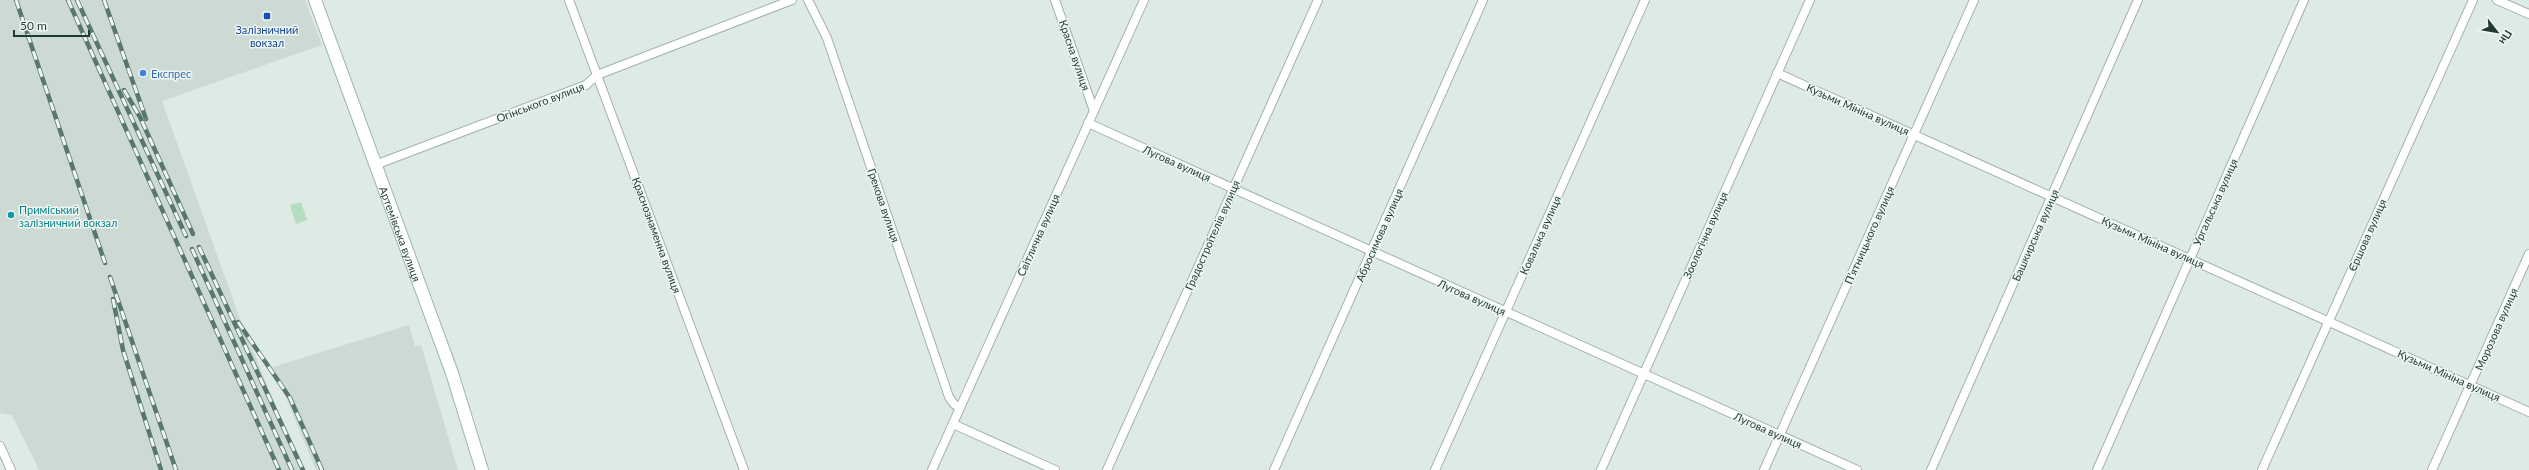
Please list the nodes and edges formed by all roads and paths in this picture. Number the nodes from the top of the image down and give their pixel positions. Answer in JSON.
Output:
{"nodes":[{"id":1,"x":314,"y":0,"type":"edge"},
{"id":2,"x":569,"y":0,"type":"edge"},
{"id":3,"x":792,"y":0,"type":"edge"},
{"id":4,"x":808,"y":0,"type":"edge"},
{"id":5,"x":1056,"y":0,"type":"edge"},
{"id":6,"x":1144,"y":0,"type":"edge"},
{"id":7,"x":1318,"y":0,"type":"edge"},
{"id":8,"x":1483,"y":0,"type":"edge"},
{"id":9,"x":1645,"y":0,"type":"edge"},
{"id":10,"x":1810,"y":0,"type":"edge"},
{"id":11,"x":1974,"y":0,"type":"edge"},
{"id":12,"x":2138,"y":0,"type":"edge"},
{"id":13,"x":2304,"y":0,"type":"edge"},
{"id":14,"x":2473,"y":0,"type":"edge"},
{"id":15,"x":2497,"y":0,"type":"edge"},
{"id":16,"x":2529,"y":14,"type":"edge"},
{"id":17,"x":1778,"y":73,"type":"junction"},
{"id":18,"x":597,"y":75,"type":"junction"},
{"id":19,"x":1094,"y":111,"type":"junction"},
{"id":20,"x":1088,"y":123,"type":"junction"},
{"id":21,"x":1914,"y":135,"type":"junction"},
{"id":22,"x":375,"y":166,"type":"junction"},
{"id":23,"x":1233,"y":189,"type":"junction"},
{"id":24,"x":2052,"y":197,"type":"junction"},
{"id":25,"x":1372,"y":251,"type":"junction"},
{"id":26,"x":2529,"y":254,"type":"edge"},
{"id":27,"x":2190,"y":258,"type":"junction"},
{"id":28,"x":1506,"y":312,"type":"junction"},
{"id":29,"x":2329,"y":321,"type":"junction"},
{"id":30,"x":1644,"y":374,"type":"junction"},
{"id":31,"x":2471,"y":386,"type":"junction"},
{"id":32,"x":960,"y":408,"type":"junction"},
{"id":33,"x":2529,"y":412,"type":"edge"},
{"id":34,"x":953,"y":424,"type":"junction"},
{"id":35,"x":1779,"y":435,"type":"junction"},
{"id":36,"x":0,"y":446,"type":"edge"},
{"id":37,"x":11,"y":470,"type":"edge"},
{"id":38,"x":482,"y":470,"type":"edge"},
{"id":39,"x":744,"y":470,"type":"edge"},
{"id":40,"x":932,"y":470,"type":"edge"},
{"id":41,"x":1055,"y":470,"type":"edge"},
{"id":42,"x":1107,"y":470,"type":"edge"},
{"id":43,"x":1274,"y":470,"type":"edge"},
{"id":44,"x":1436,"y":470,"type":"edge"},
{"id":45,"x":1601,"y":470,"type":"edge"},
{"id":46,"x":1764,"y":470,"type":"edge"},
{"id":47,"x":1856,"y":470,"type":"edge"},
{"id":48,"x":1931,"y":470,"type":"edge"},
{"id":49,"x":2097,"y":470,"type":"edge"},
{"id":50,"x":2262,"y":470,"type":"edge"},
{"id":51,"x":2432,"y":470,"type":"edge"}],
"edges":[{"from":1,"to":22,"type":"main road","name":"Артемівська вулиця"},
{"from":2,"to":18,"type":"street","name":"Краснознаменна вулиця"},
{"from":3,"to":18,"type":"street","name":"Огінського вулиця"},
{"from":4,"to":32,"type":"street","name":"Грекова вулиця"},
{"from":5,"to":19,"type":"street","name":"Красна вулиця"},
{"from":6,"to":19,"type":"street","name":"Світлична вулиця"},
{"from":7,"to":23,"type":"street","name":"Градостроїтелiв вулиця"},
{"from":8,"to":25,"type":"street","name":"Абросимова вулиця"},
{"from":9,"to":28,"type":"street","name":"Ковалька вулиця"},
{"from":10,"to":17,"type":"street","name":"Зоологічна вулиця"},
{"from":11,"to":21,"type":"street","name":"П’ятницького вулиця"},
{"from":12,"to":24,"type":"street","name":"Башкирська вулиця"},
{"from":13,"to":27,"type":"street","name":"Ургальська вулиця"},
{"from":14,"to":29,"type":"street","name":"Єршова вулиця"},
{"from":15,"to":16,"type":"street"},
{"from":17,"to":21,"type":"street","name":"Кузьми Мініна вулиця"},
{"from":17,"to":30,"type":"street","name":"Зоологічна вулиця"},
{"from":18,"to":22,"type":"street","name":"Огінського вулиця"},
{"from":18,"to":39,"type":"street","name":"Краснознаменна вулиця"},
{"from":19,"to":20,"type":"street","name":"Світлична вулиця"},
{"from":20,"to":23,"type":"street","name":"Лугова вулиця"},
{"from":20,"to":32,"type":"street","name":"Світлична вулиця"},
{"from":21,"to":24,"type":"street","name":"Кузьми Мініна вулиця"},
{"from":21,"to":35,"type":"street","name":"П’ятницького вулиця"},
{"from":22,"to":38,"type":"main road","name":"Артемівська вулиця"},
{"from":23,"to":25,"type":"street","name":"Лугова вулиця"},
{"from":23,"to":42,"type":"street","name":"Градостроїтелiв вулиця"},
{"from":24,"to":27,"type":"street","name":"Кузьми Мініна вулиця"},
{"from":24,"to":48,"type":"street","name":"Башкирська вулиця"},
{"from":25,"to":28,"type":"street","name":"Лугова вулиця"},
{"from":25,"to":43,"type":"street","name":"Абросимова вулиця"},
{"from":26,"to":31,"type":"street","name":"Морозова вулиця"},
{"from":27,"to":29,"type":"street","name":"Кузьми Мініна вулиця"},
{"from":27,"to":49,"type":"street","name":"Ургальська вулиця"},
{"from":28,"to":30,"type":"street","name":"Лугова вулиця"},
{"from":28,"to":44,"type":"street","name":"Ковалька вулиця"},
{"from":29,"to":31,"type":"street","name":"Кузьми Мініна вулиця"},
{"from":29,"to":50,"type":"street","name":"Єршова вулиця"},
{"from":30,"to":35,"type":"street","name":"Лугова вулиця"},
{"from":30,"to":45,"type":"street","name":"Зоологічна вулиця"},
{"from":31,"to":33,"type":"street","name":"Кузьми Мініна вулиця"},
{"from":31,"to":51,"type":"street","name":"Морозова вулиця"},
{"from":32,"to":34,"type":"street","name":"Світлична вулиця"},
{"from":34,"to":40,"type":"street","name":"Світлична вулиця"},
{"from":34,"to":41,"type":"street"},
{"from":35,"to":46,"type":"street","name":"П’ятницького вулиця"},
{"from":35,"to":47,"type":"street","name":"Лугова вулиця"},
{"from":36,"to":37,"type":"street"}]}
